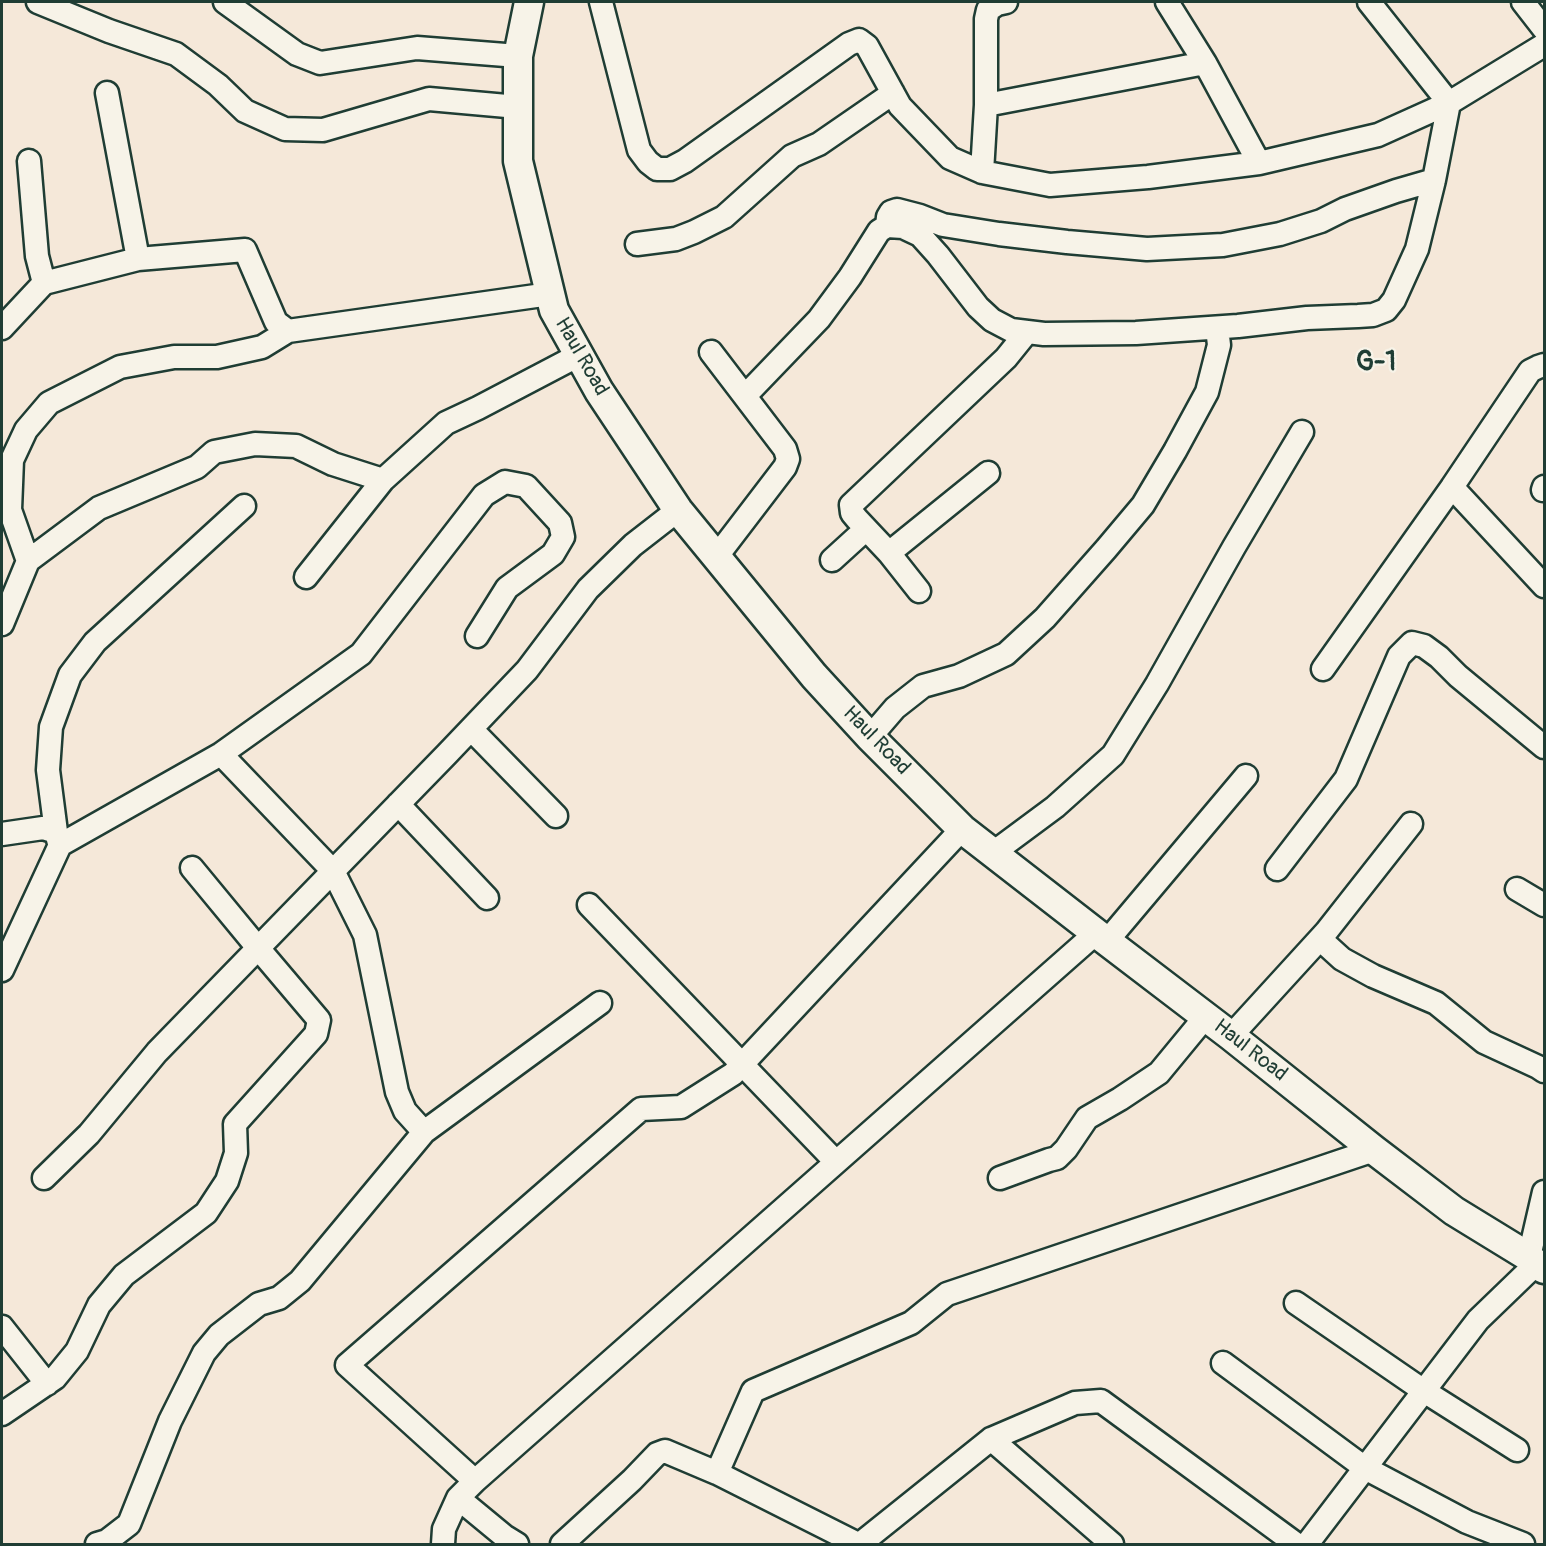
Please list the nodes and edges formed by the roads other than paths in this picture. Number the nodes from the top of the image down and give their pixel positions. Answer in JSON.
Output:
{"nodes":[{"id":1,"x":38,"y":2,"type":"edge"},
{"id":2,"x":225,"y":2,"type":"edge"},
{"id":3,"x":529,"y":2,"type":"edge"},
{"id":4,"x":601,"y":2,"type":"edge"},
{"id":5,"x":1006,"y":2,"type":"edge"},
{"id":6,"x":1167,"y":2,"type":"edge"},
{"id":7,"x":1369,"y":2,"type":"edge"},
{"id":8,"x":1523,"y":2,"type":"edge"},
{"id":9,"x":1545,"y":29,"type":"edge"},
{"id":10,"x":1545,"y":45,"type":"edge"},
{"id":11,"x":518,"y":56,"type":"junction"},
{"id":12,"x":1204,"y":63,"type":"junction"},
{"id":13,"x":107,"y":93,"type":"dead end"},
{"id":14,"x":893,"y":93,"type":"junction"},
{"id":15,"x":1449,"y":103,"type":"junction"},
{"id":16,"x":986,"y":105,"type":"junction"},
{"id":17,"x":518,"y":107,"type":"junction"},
{"id":18,"x":29,"y":161,"type":"dead end"},
{"id":19,"x":1259,"y":163,"type":"junction"},
{"id":20,"x":982,"y":172,"type":"junction"},
{"id":21,"x":1434,"y":180,"type":"junction"},
{"id":22,"x":887,"y":226,"type":"junction"},
{"id":23,"x":637,"y":244,"type":"dead end"},
{"id":24,"x":138,"y":258,"type":"junction"},
{"id":25,"x":44,"y":283,"type":"junction"},
{"id":26,"x":550,"y":294,"type":"junction"},
{"id":27,"x":2,"y":328,"type":"edge"},
{"id":28,"x":1217,"y":328,"type":"junction"},
{"id":29,"x":288,"y":331,"type":"junction"},
{"id":30,"x":1027,"y":332,"type":"junction"},
{"id":31,"x":711,"y":352,"type":"dead end"},
{"id":32,"x":579,"y":355,"type":"junction"},
{"id":33,"x":1545,"y":365,"type":"edge"},
{"id":34,"x":746,"y":396,"type":"junction"},
{"id":35,"x":1302,"y":432,"type":"dead end"},
{"id":36,"x":988,"y":473,"type":"dead end"},
{"id":37,"x":383,"y":480,"type":"junction"},
{"id":38,"x":1452,"y":487,"type":"junction"},
{"id":39,"x":244,"y":506,"type":"dead end"},
{"id":40,"x":678,"y":510,"type":"junction"},
{"id":41,"x":866,"y":529,"type":"junction"},
{"id":42,"x":889,"y":553,"type":"junction"},
{"id":43,"x":717,"y":556,"type":"junction"},
{"id":44,"x":832,"y":560,"type":"dead end"},
{"id":45,"x":28,"y":561,"type":"junction"},
{"id":46,"x":306,"y":577,"type":"dead end"},
{"id":47,"x":1545,"y":586,"type":"edge"},
{"id":48,"x":919,"y":591,"type":"dead end"},
{"id":49,"x":2,"y":624,"type":"edge"},
{"id":50,"x":477,"y":636,"type":"dead end"},
{"id":51,"x":1323,"y":669,"type":"dead end"},
{"id":52,"x":471,"y":729,"type":"junction"},
{"id":53,"x":870,"y":737,"type":"junction"},
{"id":54,"x":1545,"y":747,"type":"edge"},
{"id":55,"x":221,"y":754,"type":"junction"},
{"id":56,"x":1246,"y":776,"type":"dead end"},
{"id":57,"x":398,"y":804,"type":"junction"},
{"id":58,"x":556,"y":816,"type":"dead end"},
{"id":59,"x":1411,"y":824,"type":"dead end"},
{"id":60,"x":962,"y":829,"type":"junction"},
{"id":61,"x":2,"y":834,"type":"edge"},
{"id":62,"x":58,"y":839,"type":"junction"},
{"id":63,"x":993,"y":853,"type":"junction"},
{"id":64,"x":192,"y":868,"type":"dead end"},
{"id":65,"x":1277,"y":869,"type":"dead end"},
{"id":66,"x":333,"y":871,"type":"junction"},
{"id":67,"x":1517,"y":889,"type":"dead end"},
{"id":68,"x":487,"y":898,"type":"dead end"},
{"id":69,"x":589,"y":905,"type":"dead end"},
{"id":70,"x":1545,"y":905,"type":"edge"},
{"id":71,"x":1101,"y":937,"type":"junction"},
{"id":72,"x":1320,"y":939,"type":"junction"},
{"id":73,"x":258,"y":948,"type":"junction"},
{"id":74,"x":2,"y":970,"type":"edge"},
{"id":75,"x":600,"y":1003,"type":"dead end"},
{"id":76,"x":1206,"y":1016,"type":"junction"},
{"id":77,"x":1231,"y":1036,"type":"junction"},
{"id":78,"x":742,"y":1065,"type":"junction"},
{"id":79,"x":1545,"y":1071,"type":"edge"},
{"id":80,"x":424,"y":1132,"type":"junction"},
{"id":81,"x":1374,"y":1150,"type":"junction"},
{"id":82,"x":836,"y":1162,"type":"junction"},
{"id":83,"x":44,"y":1178,"type":"dead end"},
{"id":84,"x":1000,"y":1178,"type":"dead end"},
{"id":85,"x":1545,"y":1192,"type":"edge"},
{"id":86,"x":1536,"y":1264,"type":"edge"},
{"id":87,"x":1296,"y":1303,"type":"dead end"},
{"id":88,"x":2,"y":1327,"type":"edge"},
{"id":89,"x":1224,"y":1363,"type":"dead end"},
{"id":90,"x":47,"y":1384,"type":"junction"},
{"id":91,"x":1424,"y":1391,"type":"junction"},
{"id":92,"x":2,"y":1414,"type":"edge"},
{"id":93,"x":991,"y":1439,"type":"junction"},
{"id":94,"x":1517,"y":1450,"type":"dead end"},
{"id":95,"x":1365,"y":1468,"type":"junction"},
{"id":96,"x":717,"y":1473,"type":"junction"},
{"id":97,"x":474,"y":1481,"type":"junction"},
{"id":98,"x":458,"y":1498,"type":"junction"},
{"id":99,"x":97,"y":1545,"type":"edge"},
{"id":100,"x":443,"y":1545,"type":"edge"},
{"id":101,"x":517,"y":1545,"type":"edge"},
{"id":102,"x":562,"y":1545,"type":"edge"},
{"id":103,"x":859,"y":1545,"type":"edge"},
{"id":104,"x":1112,"y":1545,"type":"edge"},
{"id":105,"x":1296,"y":1545,"type":"edge"},
{"id":106,"x":1306,"y":1545,"type":"edge"},
{"id":107,"x":1523,"y":1545,"type":"edge"}],
"edges":[{"from":1,"to":17,"type":"street"},
{"from":2,"to":11,"type":"street"},
{"from":3,"to":11,"type":"main road","name":"Haul Road"},
{"from":4,"to":14,"type":"street"},
{"from":5,"to":16,"type":"street"},
{"from":6,"to":12,"type":"street"},
{"from":7,"to":15,"type":"street"},
{"from":8,"to":9,"type":"street"},
{"from":10,"to":15,"type":"street"},
{"from":11,"to":17,"type":"main road","name":"Haul Road"},
{"from":12,"to":16,"type":"street"},
{"from":12,"to":19,"type":"street"},
{"from":13,"to":24,"type":"street"},
{"from":14,"to":20,"type":"street"},
{"from":14,"to":23,"type":"street"},
{"from":15,"to":19,"type":"street"},
{"from":15,"to":21,"type":"street"},
{"from":16,"to":20,"type":"street"},
{"from":17,"to":26,"type":"main road","name":"Haul Road"},
{"from":18,"to":25,"type":"street"},
{"from":19,"to":20,"type":"street"},
{"from":21,"to":22,"type":"street"},
{"from":21,"to":28,"type":"street"},
{"from":22,"to":30,"type":"street"},
{"from":22,"to":34,"type":"street"},
{"from":24,"to":25,"type":"street"},
{"from":24,"to":29,"type":"street"},
{"from":25,"to":27,"type":"street"},
{"from":26,"to":29,"type":"street"},
{"from":26,"to":32,"type":"main road","name":"Haul Road"},
{"from":28,"to":30,"type":"street"},
{"from":28,"to":53,"type":"street"},
{"from":29,"to":45,"type":"street"},
{"from":30,"to":41,"type":"street"},
{"from":31,"to":34,"type":"street"},
{"from":32,"to":37,"type":"street"},
{"from":32,"to":40,"type":"main road","name":"Haul Road"},
{"from":33,"to":38,"type":"street"},
{"from":34,"to":43,"type":"street"},
{"from":35,"to":63,"type":"street"},
{"from":36,"to":42,"type":"street"},
{"from":37,"to":45,"type":"street"},
{"from":37,"to":46,"type":"street"},
{"from":38,"to":47,"type":"street"},
{"from":38,"to":51,"type":"street"},
{"from":39,"to":62,"type":"street"},
{"from":40,"to":43,"type":"main road","name":"Haul Road"},
{"from":40,"to":52,"type":"street"},
{"from":41,"to":42,"type":"street"},
{"from":41,"to":44,"type":"street"},
{"from":42,"to":48,"type":"street"},
{"from":43,"to":53,"type":"main road","name":"Haul Road"},
{"from":45,"to":49,"type":"street"},
{"from":50,"to":55,"type":"street"},
{"from":52,"to":57,"type":"street"},
{"from":52,"to":58,"type":"street"},
{"from":53,"to":60,"type":"main road","name":"Haul Road"},
{"from":54,"to":65,"type":"street"},
{"from":55,"to":62,"type":"street"},
{"from":55,"to":66,"type":"street"},
{"from":56,"to":71,"type":"street"},
{"from":57,"to":66,"type":"street"},
{"from":57,"to":68,"type":"street"},
{"from":59,"to":72,"type":"street"},
{"from":60,"to":63,"type":"main road","name":"Haul Road"},
{"from":60,"to":78,"type":"street"},
{"from":61,"to":62,"type":"street"},
{"from":62,"to":74,"type":"street"},
{"from":63,"to":71,"type":"main road","name":"Haul Road"},
{"from":64,"to":73,"type":"street"},
{"from":66,"to":73,"type":"street"},
{"from":66,"to":80,"type":"street"},
{"from":67,"to":70,"type":"street"},
{"from":69,"to":78,"type":"street"},
{"from":71,"to":76,"type":"main road","name":"Haul Road"},
{"from":71,"to":82,"type":"street"},
{"from":72,"to":77,"type":"street"},
{"from":72,"to":79,"type":"street"},
{"from":73,"to":83,"type":"street"},
{"from":73,"to":90,"type":"street"},
{"from":75,"to":80,"type":"street"},
{"from":76,"to":77,"type":"main road","name":"Haul Road"},
{"from":76,"to":84,"type":"street"},
{"from":77,"to":81,"type":"main road","name":"Haul Road"},
{"from":78,"to":82,"type":"street"},
{"from":78,"to":97,"type":"street"},
{"from":80,"to":99,"type":"street"},
{"from":81,"to":86,"type":"main road","name":"Haul Road"},
{"from":81,"to":96,"type":"street"},
{"from":82,"to":97,"type":"street"},
{"from":85,"to":86,"type":"street"},
{"from":86,"to":91,"type":"street"},
{"from":87,"to":91,"type":"street"},
{"from":88,"to":90,"type":"street"},
{"from":89,"to":95,"type":"street"},
{"from":90,"to":92,"type":"street"},
{"from":91,"to":94,"type":"street"},
{"from":91,"to":95,"type":"street"},
{"from":93,"to":103,"type":"street"},
{"from":93,"to":104,"type":"street"},
{"from":93,"to":105,"type":"street"},
{"from":95,"to":106,"type":"street"},
{"from":95,"to":107,"type":"street"},
{"from":96,"to":102,"type":"street"},
{"from":96,"to":103,"type":"street"},
{"from":97,"to":98,"type":"street"},
{"from":98,"to":100,"type":"street"},
{"from":98,"to":101,"type":"street"}]}
